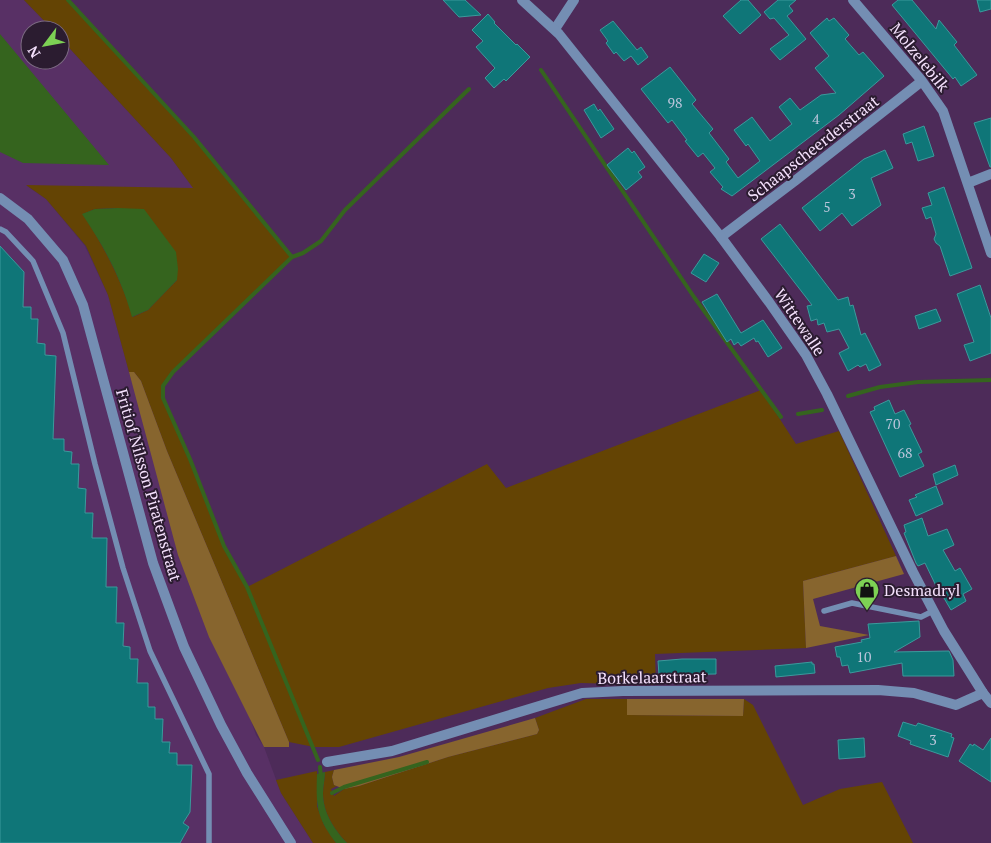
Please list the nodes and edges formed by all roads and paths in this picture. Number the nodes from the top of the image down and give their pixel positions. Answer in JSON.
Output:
{"nodes":[{"id":1,"x":522,"y":0,"type":"edge"},
{"id":2,"x":574,"y":0,"type":"edge"},
{"id":3,"x":852,"y":0,"type":"edge"},
{"id":4,"x":555,"y":29,"type":"junction"},
{"id":5,"x":922,"y":81,"type":"junction"},
{"id":6,"x":991,"y":174,"type":"edge"},
{"id":7,"x":968,"y":183,"type":"junction"},
{"id":8,"x":0,"y":198,"type":"edge"},
{"id":9,"x":0,"y":229,"type":"edge"},
{"id":10,"x":721,"y":237,"type":"junction"},
{"id":11,"x":991,"y":253,"type":"edge"},
{"id":12,"x":824,"y":611,"type":"dead end"},
{"id":13,"x":933,"y":611,"type":"junction"},
{"id":14,"x":983,"y":693,"type":"junction"},
{"id":15,"x":991,"y":703,"type":"edge"},
{"id":16,"x":327,"y":762,"type":"dead end"},
{"id":17,"x":209,"y":843,"type":"edge"},
{"id":18,"x":291,"y":843,"type":"edge"}],
"edges":[{"from":1,"to":4,"type":"street","name":"Wittewalle"},
{"from":2,"to":4,"type":"street"},
{"from":3,"to":5,"type":"street","name":"Molzelebilk"},
{"from":4,"to":10,"type":"street","name":"Wittewalle"},
{"from":5,"to":7,"type":"street","name":"Molzelebilk"},
{"from":5,"to":10,"type":"street","name":"Schaapscheerderstraat"},
{"from":6,"to":7,"type":"street"},
{"from":7,"to":11,"type":"street","name":"Molzelebilk"},
{"from":8,"to":18,"type":"street","name":"Fritiof Nilsson Piratenstraat"},
{"from":9,"to":17,"type":"lane"},
{"from":10,"to":13,"type":"street","name":"Wittewalle"},
{"from":12,"to":13,"type":"lane"},
{"from":13,"to":14,"type":"street","name":"Wittewalle"},
{"from":14,"to":15,"type":"street","name":"Wittewalle"},
{"from":14,"to":16,"type":"street","name":"Borkelaarstraat"}]}
